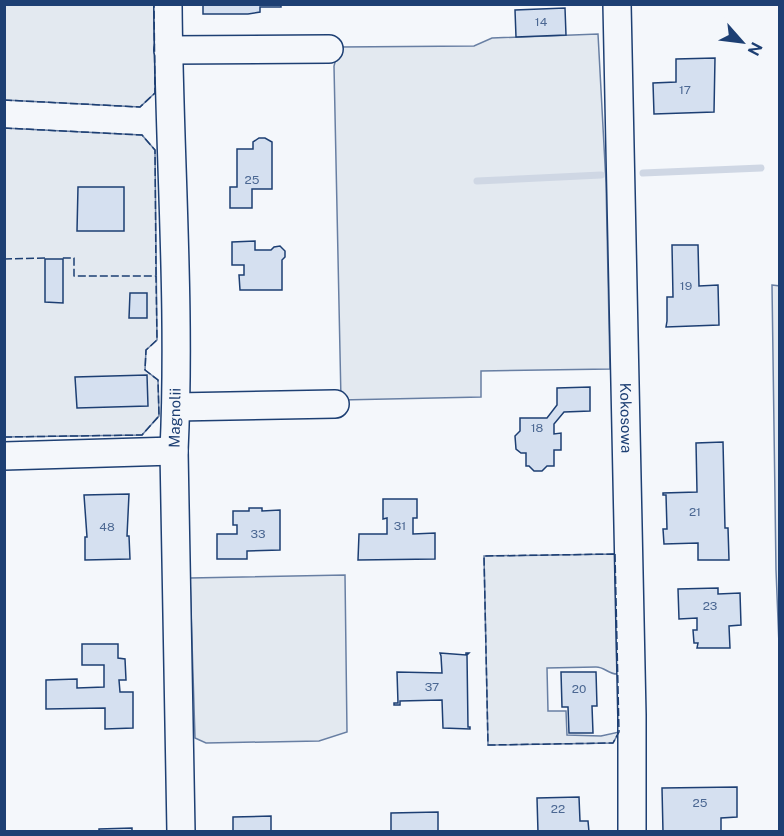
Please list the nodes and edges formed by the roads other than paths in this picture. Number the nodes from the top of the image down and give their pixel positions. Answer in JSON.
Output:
{"nodes":[{"id":1,"x":168,"y":4,"type":"edge"},
{"id":2,"x":617,"y":4,"type":"edge"},
{"id":3,"x":329,"y":49,"type":"dead end"},
{"id":4,"x":168,"y":50,"type":"junction"},
{"id":5,"x":335,"y":404,"type":"dead end"},
{"id":6,"x":176,"y":407,"type":"junction"},
{"id":7,"x":174,"y":451,"type":"junction"},
{"id":8,"x":4,"y":456,"type":"edge"},
{"id":9,"x":181,"y":831,"type":"edge"},
{"id":10,"x":632,"y":831,"type":"edge"}],
"edges":[{"from":1,"to":4,"type":"street","name":"Magnolii"},
{"from":2,"to":10,"type":"street","name":"Kokosowa"},
{"from":3,"to":4,"type":"street"},
{"from":4,"to":6,"type":"street","name":"Magnolii"},
{"from":5,"to":6,"type":"street"},
{"from":6,"to":7,"type":"street","name":"Magnolii"},
{"from":7,"to":8,"type":"street"},
{"from":7,"to":9,"type":"street","name":"Magnolii"}]}
